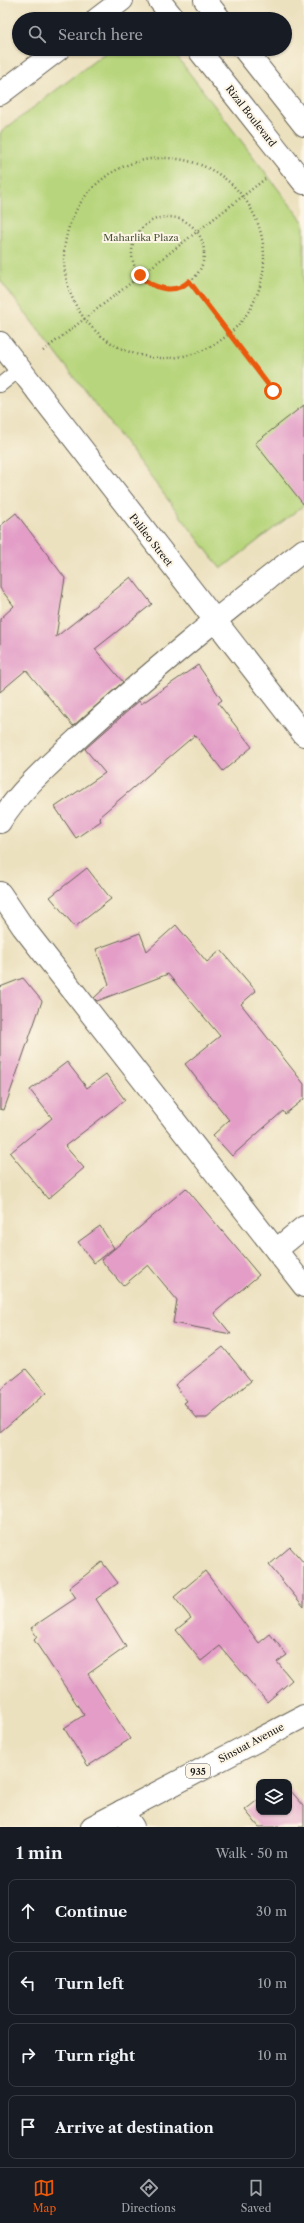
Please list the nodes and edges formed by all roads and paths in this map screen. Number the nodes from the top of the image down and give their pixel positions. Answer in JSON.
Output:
{"nodes":[{"id":1,"x":122,"y":0,"type":"edge"},
{"id":2,"x":159,"y":0,"type":"edge"},
{"id":3,"x":205,"y":0,"type":"edge"},
{"id":4,"x":106,"y":12,"type":"edge"},
{"id":5,"x":168,"y":12,"type":"edge"},
{"id":6,"x":214,"y":12,"type":"edge"},
{"id":7,"x":49,"y":56,"type":"edge"},
{"id":8,"x":204,"y":56,"type":"edge"},
{"id":9,"x":250,"y":56,"type":"edge"},
{"id":10,"x":0,"y":94,"type":"edge"},
{"id":11,"x":304,"y":125,"type":"edge"},
{"id":12,"x":287,"y":161,"type":"junction"},
{"id":13,"x":304,"y":183,"type":"edge"},
{"id":14,"x":242,"y":196,"type":"junction"},
{"id":15,"x":197,"y":231,"type":"junction"},
{"id":16,"x":140,"y":275,"type":"junction"},
{"id":17,"x":189,"y":281,"type":"junction"},
{"id":18,"x":84,"y":319,"type":"junction"},
{"id":19,"x":230,"y":334,"type":"junction"},
{"id":20,"x":0,"y":343,"type":"edge"},
{"id":21,"x":20,"y":369,"type":"junction"},
{"id":22,"x":0,"y":385,"type":"edge"},
{"id":23,"x":273,"y":391,"type":"dead end"},
{"id":24,"x":304,"y":550,"type":"edge"},
{"id":25,"x":214,"y":621,"type":"junction"},
{"id":26,"x":304,"y":735,"type":"edge"},
{"id":27,"x":0,"y":822,"type":"edge"},
{"id":28,"x":0,"y":893,"type":"edge"},
{"id":29,"x":304,"y":1227,"type":"edge"},
{"id":30,"x":276,"y":1250,"type":"junction"},
{"id":31,"x":304,"y":1286,"type":"edge"},
{"id":32,"x":304,"y":1716,"type":"edge"},
{"id":33,"x":127,"y":1819,"type":"edge"},
{"id":34,"x":92,"y":1827,"type":"edge"}],
"edges":[{"from":1,"to":4,"type":"street"},
{"from":2,"to":5,"type":"street"},
{"from":3,"to":6,"type":"street"},
{"from":7,"to":10,"type":"street"},
{"from":8,"to":12,"type":"street","name":"Rizal Boulevard"},
{"from":9,"to":11,"type":"street"},
{"from":12,"to":13,"type":"street","name":"Rizal Boulevard"},
{"from":12,"to":14,"type":"path"},
{"from":14,"to":15,"type":"path"},
{"from":14,"to":18,"type":"path"},
{"from":14,"to":19,"type":"path"},
{"from":15,"to":16,"type":"path"},
{"from":15,"to":16,"type":"path"},
{"from":15,"to":17,"type":"path"},
{"from":16,"to":17,"type":"path"},
{"from":16,"to":18,"type":"path"},
{"from":17,"to":19,"type":"path"},
{"from":18,"to":19,"type":"path"},
{"from":18,"to":21,"type":"path"},
{"from":19,"to":23,"type":"path"},
{"from":20,"to":21,"type":"street","name":"Palileo Street"},
{"from":21,"to":22,"type":"lane"},
{"from":21,"to":25,"type":"street","name":"Palileo Street"},
{"from":24,"to":25,"type":"street"},
{"from":25,"to":26,"type":"street","name":"Palileo Street"},
{"from":25,"to":27,"type":"street"},
{"from":28,"to":30,"type":"street"},
{"from":29,"to":30,"type":"street"},
{"from":30,"to":31,"type":"street"},
{"from":32,"to":33,"type":"street","name":"Sinsuat Avenue","number":"935"},
{"from":33,"to":34,"type":"street","name":"Sinsuat Avenue","number":"935"}]}
